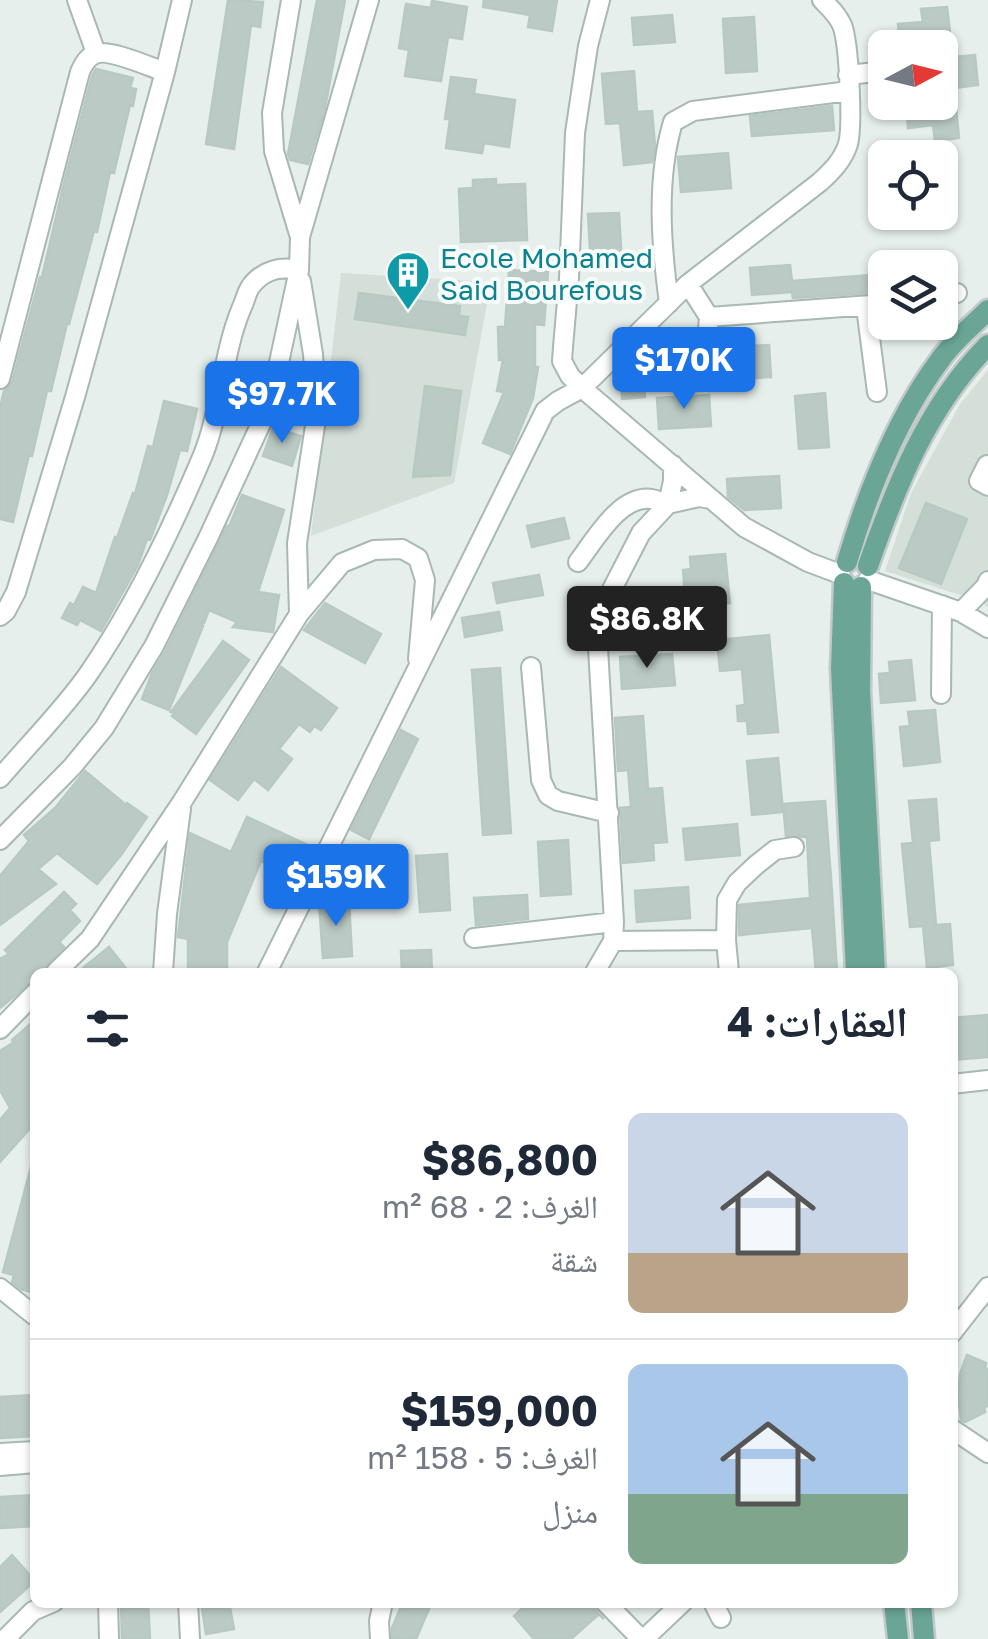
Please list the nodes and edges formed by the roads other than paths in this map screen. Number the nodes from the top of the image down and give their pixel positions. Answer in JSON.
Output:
{"nodes":[{"id":1,"x":77,"y":0,"type":"edge"},
{"id":2,"x":182,"y":0,"type":"edge"},
{"id":3,"x":291,"y":0,"type":"edge"},
{"id":4,"x":369,"y":0,"type":"edge"},
{"id":5,"x":600,"y":0,"type":"edge"},
{"id":6,"x":822,"y":0,"type":"edge"},
{"id":7,"x":96,"y":52,"type":"junction"},
{"id":8,"x":164,"y":72,"type":"junction"},
{"id":9,"x":868,"y":77,"type":"edge"},
{"id":10,"x":848,"y":83,"type":"junction"},
{"id":11,"x":300,"y":237,"type":"junction"},
{"id":12,"x":299,"y":270,"type":"junction"},
{"id":13,"x":688,"y":284,"type":"junction"},
{"id":14,"x":670,"y":303,"type":"junction"},
{"id":15,"x":868,"y":305,"type":"edge"},
{"id":16,"x":988,"y":310,"type":"edge"},
{"id":17,"x":709,"y":316,"type":"junction"},
{"id":18,"x":876,"y":340,"type":"edge"},
{"id":19,"x":988,"y":345,"type":"edge"},
{"id":20,"x":652,"y":374,"type":"dead end"},
{"id":21,"x":0,"y":378,"type":"edge"},
{"id":22,"x":582,"y":388,"type":"junction"},
{"id":23,"x":877,"y":392,"type":"dead end"},
{"id":24,"x":673,"y":465,"type":"junction"},
{"id":25,"x":987,"y":465,"type":"edge"},
{"id":26,"x":988,"y":486,"type":"edge"},
{"id":27,"x":712,"y":499,"type":"junction"},
{"id":28,"x":668,"y":504,"type":"junction"},
{"id":29,"x":578,"y":562,"type":"dead end"},
{"id":30,"x":855,"y":575,"type":"junction"},
{"id":31,"x":988,"y":582,"type":"edge"},
{"id":32,"x":942,"y":605,"type":"junction"},
{"id":33,"x":961,"y":612,"type":"junction"},
{"id":34,"x":299,"y":614,"type":"junction"},
{"id":35,"x":0,"y":616,"type":"edge"},
{"id":36,"x":988,"y":628,"type":"edge"},
{"id":37,"x":530,"y":667,"type":"dead end"},
{"id":38,"x":416,"y":672,"type":"junction"},
{"id":39,"x":942,"y":694,"type":"dead end"},
{"id":40,"x":0,"y":778,"type":"edge"},
{"id":41,"x":182,"y":802,"type":"junction"},
{"id":42,"x":609,"y":813,"type":"junction"},
{"id":43,"x":0,"y":840,"type":"edge"},
{"id":44,"x":794,"y":847,"type":"dead end"},
{"id":45,"x":614,"y":932,"type":"junction"},
{"id":46,"x":474,"y":938,"type":"dead end"},
{"id":47,"x":726,"y":940,"type":"junction"},
{"id":48,"x":60,"y":968,"type":"edge"},
{"id":49,"x":163,"y":968,"type":"edge"},
{"id":50,"x":269,"y":968,"type":"edge"},
{"id":51,"x":597,"y":968,"type":"edge"},
{"id":52,"x":729,"y":968,"type":"edge"},
{"id":53,"x":856,"y":968,"type":"edge"},
{"id":54,"x":875,"y":968,"type":"edge"},
{"id":55,"x":30,"y":998,"type":"edge"},
{"id":56,"x":0,"y":1030,"type":"edge"},
{"id":57,"x":988,"y":1080,"type":"edge"},
{"id":58,"x":958,"y":1083,"type":"edge"},
{"id":59,"x":988,"y":1287,"type":"edge"},
{"id":60,"x":0,"y":1288,"type":"edge"},
{"id":61,"x":30,"y":1312,"type":"edge"},
{"id":62,"x":958,"y":1325,"type":"edge"},
{"id":63,"x":958,"y":1433,"type":"edge"},
{"id":64,"x":30,"y":1450,"type":"edge"},
{"id":65,"x":0,"y":1453,"type":"edge"},
{"id":66,"x":988,"y":1453,"type":"edge"},
{"id":67,"x":30,"y":1463,"type":"edge"},
{"id":68,"x":0,"y":1466,"type":"edge"},
{"id":69,"x":40,"y":1608,"type":"edge"},
{"id":70,"x":108,"y":1608,"type":"edge"},
{"id":71,"x":188,"y":1608,"type":"edge"},
{"id":72,"x":383,"y":1608,"type":"edge"},
{"id":73,"x":611,"y":1608,"type":"edge"},
{"id":74,"x":676,"y":1608,"type":"edge"},
{"id":75,"x":895,"y":1608,"type":"edge"},
{"id":76,"x":921,"y":1608,"type":"edge"},
{"id":77,"x":5,"y":1639,"type":"edge"},
{"id":78,"x":109,"y":1639,"type":"edge"},
{"id":79,"x":190,"y":1639,"type":"edge"},
{"id":80,"x":380,"y":1639,"type":"edge"},
{"id":81,"x":642,"y":1639,"type":"edge"},
{"id":82,"x":898,"y":1639,"type":"edge"},
{"id":83,"x":924,"y":1639,"type":"edge"}],
"edges":[{"from":1,"to":7,"type":"street"},
{"from":2,"to":8,"type":"street"},
{"from":3,"to":11,"type":"street"},
{"from":4,"to":11,"type":"street"},
{"from":5,"to":22,"type":"street"},
{"from":6,"to":10,"type":"street"},
{"from":7,"to":8,"type":"street"},
{"from":7,"to":21,"type":"street"},
{"from":8,"to":35,"type":"street"},
{"from":9,"to":10,"type":"street"},
{"from":10,"to":13,"type":"street"},
{"from":10,"to":14,"type":"street"},
{"from":11,"to":12,"type":"street"},
{"from":12,"to":34,"type":"street"},
{"from":12,"to":40,"type":"street"},
{"from":12,"to":43,"type":"street"},
{"from":13,"to":14,"type":"street"},
{"from":13,"to":17,"type":"street"},
{"from":14,"to":22,"type":"street"},
{"from":15,"to":17,"type":"street"},
{"from":16,"to":30,"type":"main road"},
{"from":17,"to":20,"type":"street"},
{"from":18,"to":23,"type":"street"},
{"from":19,"to":30,"type":"main road"},
{"from":22,"to":24,"type":"street"},
{"from":22,"to":38,"type":"street"},
{"from":24,"to":27,"type":"street"},
{"from":24,"to":28,"type":"street"},
{"from":25,"to":26,"type":"street"},
{"from":27,"to":28,"type":"street"},
{"from":27,"to":30,"type":"street"},
{"from":28,"to":29,"type":"street"},
{"from":28,"to":42,"type":"street"},
{"from":30,"to":32,"type":"street"},
{"from":30,"to":53,"type":"main road"},
{"from":30,"to":54,"type":"main road"},
{"from":31,"to":33,"type":"street"},
{"from":32,"to":33,"type":"street"},
{"from":32,"to":39,"type":"street"},
{"from":33,"to":36,"type":"street"},
{"from":34,"to":38,"type":"street"},
{"from":34,"to":41,"type":"street"},
{"from":37,"to":42,"type":"street"},
{"from":38,"to":50,"type":"street"},
{"from":41,"to":48,"type":"street"},
{"from":41,"to":49,"type":"street"},
{"from":42,"to":45,"type":"street"},
{"from":44,"to":47,"type":"street"},
{"from":45,"to":46,"type":"street"},
{"from":45,"to":47,"type":"street"},
{"from":45,"to":51,"type":"street"},
{"from":47,"to":52,"type":"street"},
{"from":55,"to":56,"type":"street"},
{"from":57,"to":58,"type":"street"},
{"from":59,"to":62,"type":"street"},
{"from":60,"to":61,"type":"street"},
{"from":63,"to":66,"type":"street"},
{"from":64,"to":65,"type":"street"},
{"from":67,"to":68,"type":"street"},
{"from":69,"to":77,"type":"street"},
{"from":70,"to":78,"type":"street"},
{"from":71,"to":79,"type":"street"},
{"from":72,"to":80,"type":"street"},
{"from":73,"to":81,"type":"street"},
{"from":74,"to":81,"type":"street"},
{"from":75,"to":82,"type":"main road"},
{"from":76,"to":83,"type":"main road"}]}
